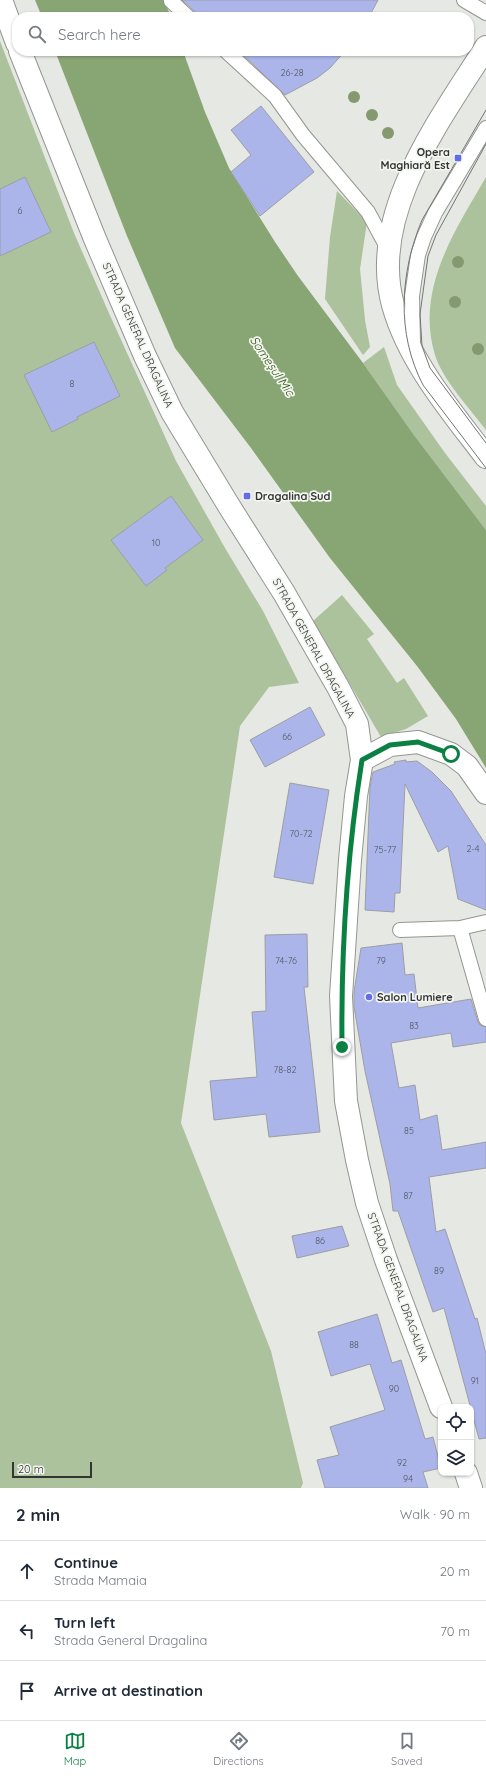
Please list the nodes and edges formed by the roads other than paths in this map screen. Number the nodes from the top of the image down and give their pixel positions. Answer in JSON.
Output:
{"nodes":[{"id":1,"x":0,"y":0,"type":"edge"},
{"id":2,"x":464,"y":0,"type":"edge"},
{"id":3,"x":171,"y":1,"type":"dead end"},
{"id":4,"x":183,"y":12,"type":"edge"},
{"id":5,"x":486,"y":12,"type":"edge"},
{"id":6,"x":12,"y":30,"type":"edge"},
{"id":7,"x":486,"y":47,"type":"edge"},
{"id":8,"x":22,"y":56,"type":"edge"},
{"id":9,"x":231,"y":56,"type":"edge"},
{"id":10,"x":486,"y":128,"type":"edge"},
{"id":11,"x":389,"y":250,"type":"junction"},
{"id":12,"x":413,"y":352,"type":"junction"},
{"id":13,"x":486,"y":457,"type":"edge"},
{"id":14,"x":362,"y":760,"type":"junction"},
{"id":15,"x":486,"y":793,"type":"edge"},
{"id":16,"x":486,"y":922,"type":"edge"},
{"id":17,"x":460,"y":928,"type":"junction"},
{"id":18,"x":400,"y":930,"type":"dead end"},
{"id":19,"x":486,"y":1019,"type":"edge"},
{"id":20,"x":440,"y":1404,"type":"edge"},
{"id":21,"x":467,"y":1476,"type":"edge"},
{"id":22,"x":471,"y":1488,"type":"edge"}],
"edges":[{"from":1,"to":6,"type":"street"},
{"from":2,"to":5,"type":"lane"},
{"from":3,"to":4,"type":"lane"},
{"from":7,"to":11,"type":"street"},
{"from":8,"to":14,"type":"street","name":"STRADA GENERAL DRAGALINA"},
{"from":9,"to":11,"type":"lane"},
{"from":10,"to":12,"type":"lane"},
{"from":11,"to":12,"type":"street"},
{"from":12,"to":13,"type":"street"},
{"from":14,"to":15,"type":"street"},
{"from":14,"to":20,"type":"street","name":"STRADA GENERAL DRAGALINA"},
{"from":16,"to":17,"type":"lane"},
{"from":17,"to":18,"type":"lane"},
{"from":17,"to":19,"type":"lane"},
{"from":21,"to":22,"type":"street"}]}
